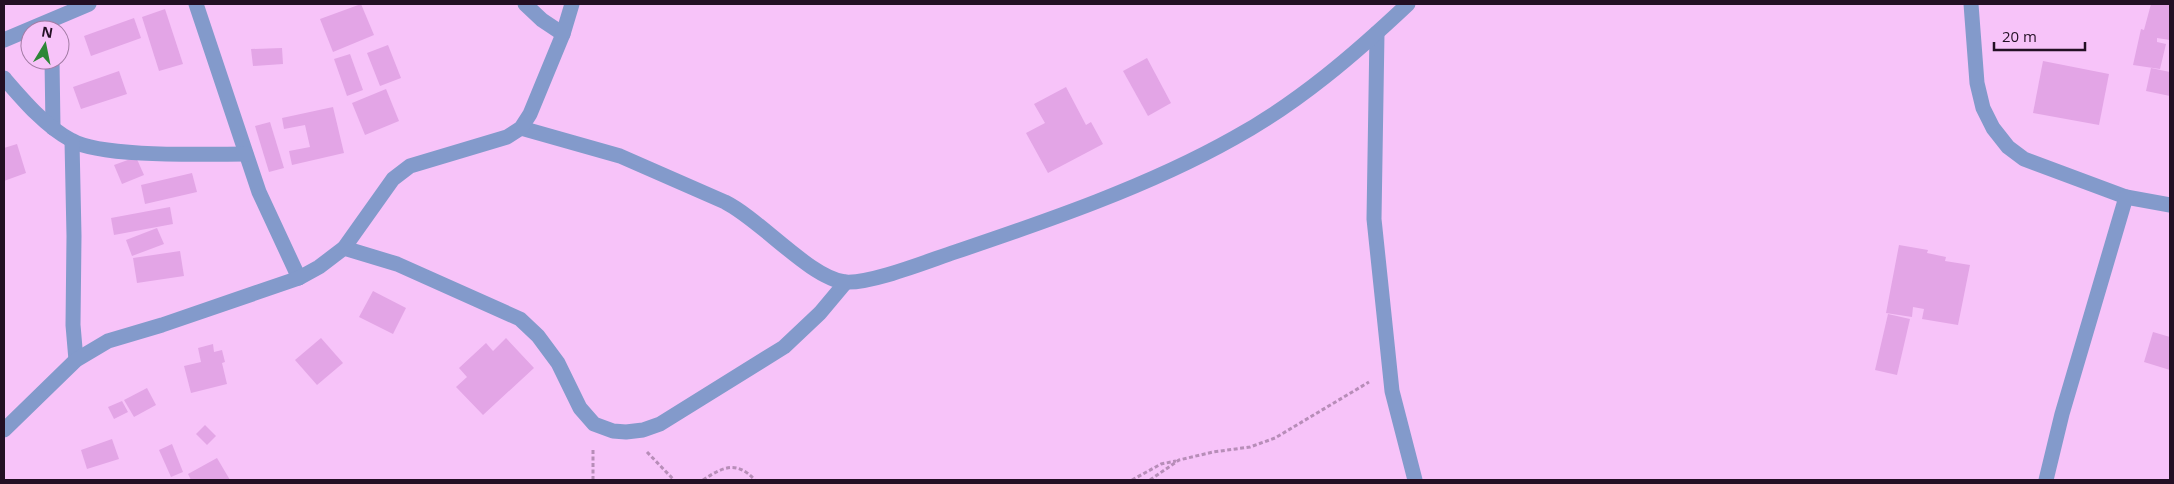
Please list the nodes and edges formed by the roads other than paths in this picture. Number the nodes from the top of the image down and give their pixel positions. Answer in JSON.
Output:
{"nodes":[{"id":1,"x":86,"y":4,"type":"edge"},
{"id":2,"x":196,"y":4,"type":"edge"},
{"id":3,"x":525,"y":4,"type":"edge"},
{"id":4,"x":572,"y":4,"type":"edge"},
{"id":5,"x":1408,"y":4,"type":"edge"},
{"id":6,"x":1971,"y":4,"type":"edge"},
{"id":7,"x":60,"y":20,"type":"edge"},
{"id":8,"x":1377,"y":33,"type":"junction"},
{"id":9,"x":562,"y":34,"type":"junction"},
{"id":10,"x":20,"y":35,"type":"edge"},
{"id":11,"x":4,"y":40,"type":"edge"},
{"id":12,"x":52,"y":70,"type":"edge"},
{"id":13,"x":4,"y":78,"type":"edge"},
{"id":14,"x":53,"y":128,"type":"junction"},
{"id":15,"x":521,"y":128,"type":"junction"},
{"id":16,"x":72,"y":141,"type":"junction"},
{"id":17,"x":246,"y":154,"type":"junction"},
{"id":18,"x":2126,"y":197,"type":"junction"},
{"id":19,"x":2170,"y":205,"type":"edge"},
{"id":20,"x":344,"y":248,"type":"junction"},
{"id":21,"x":299,"y":278,"type":"junction"},
{"id":22,"x":846,"y":282,"type":"junction"},
{"id":23,"x":76,"y":360,"type":"junction"},
{"id":24,"x":4,"y":430,"type":"edge"},
{"id":25,"x":1414,"y":480,"type":"edge"},
{"id":26,"x":2046,"y":480,"type":"edge"}],
"edges":[{"from":1,"to":7,"type":"street"},
{"from":2,"to":17,"type":"street"},
{"from":3,"to":9,"type":"street"},
{"from":4,"to":9,"type":"street"},
{"from":5,"to":8,"type":"street"},
{"from":6,"to":18,"type":"street"},
{"from":8,"to":22,"type":"street"},
{"from":8,"to":25,"type":"street"},
{"from":9,"to":15,"type":"street"},
{"from":10,"to":11,"type":"street"},
{"from":12,"to":14,"type":"street"},
{"from":13,"to":14,"type":"street"},
{"from":14,"to":16,"type":"street"},
{"from":15,"to":20,"type":"street"},
{"from":15,"to":22,"type":"street"},
{"from":16,"to":17,"type":"street"},
{"from":16,"to":23,"type":"street"},
{"from":17,"to":21,"type":"street"},
{"from":18,"to":19,"type":"street"},
{"from":18,"to":26,"type":"street"},
{"from":20,"to":21,"type":"street"},
{"from":20,"to":22,"type":"street"},
{"from":21,"to":23,"type":"street"},
{"from":23,"to":24,"type":"street"}]}
